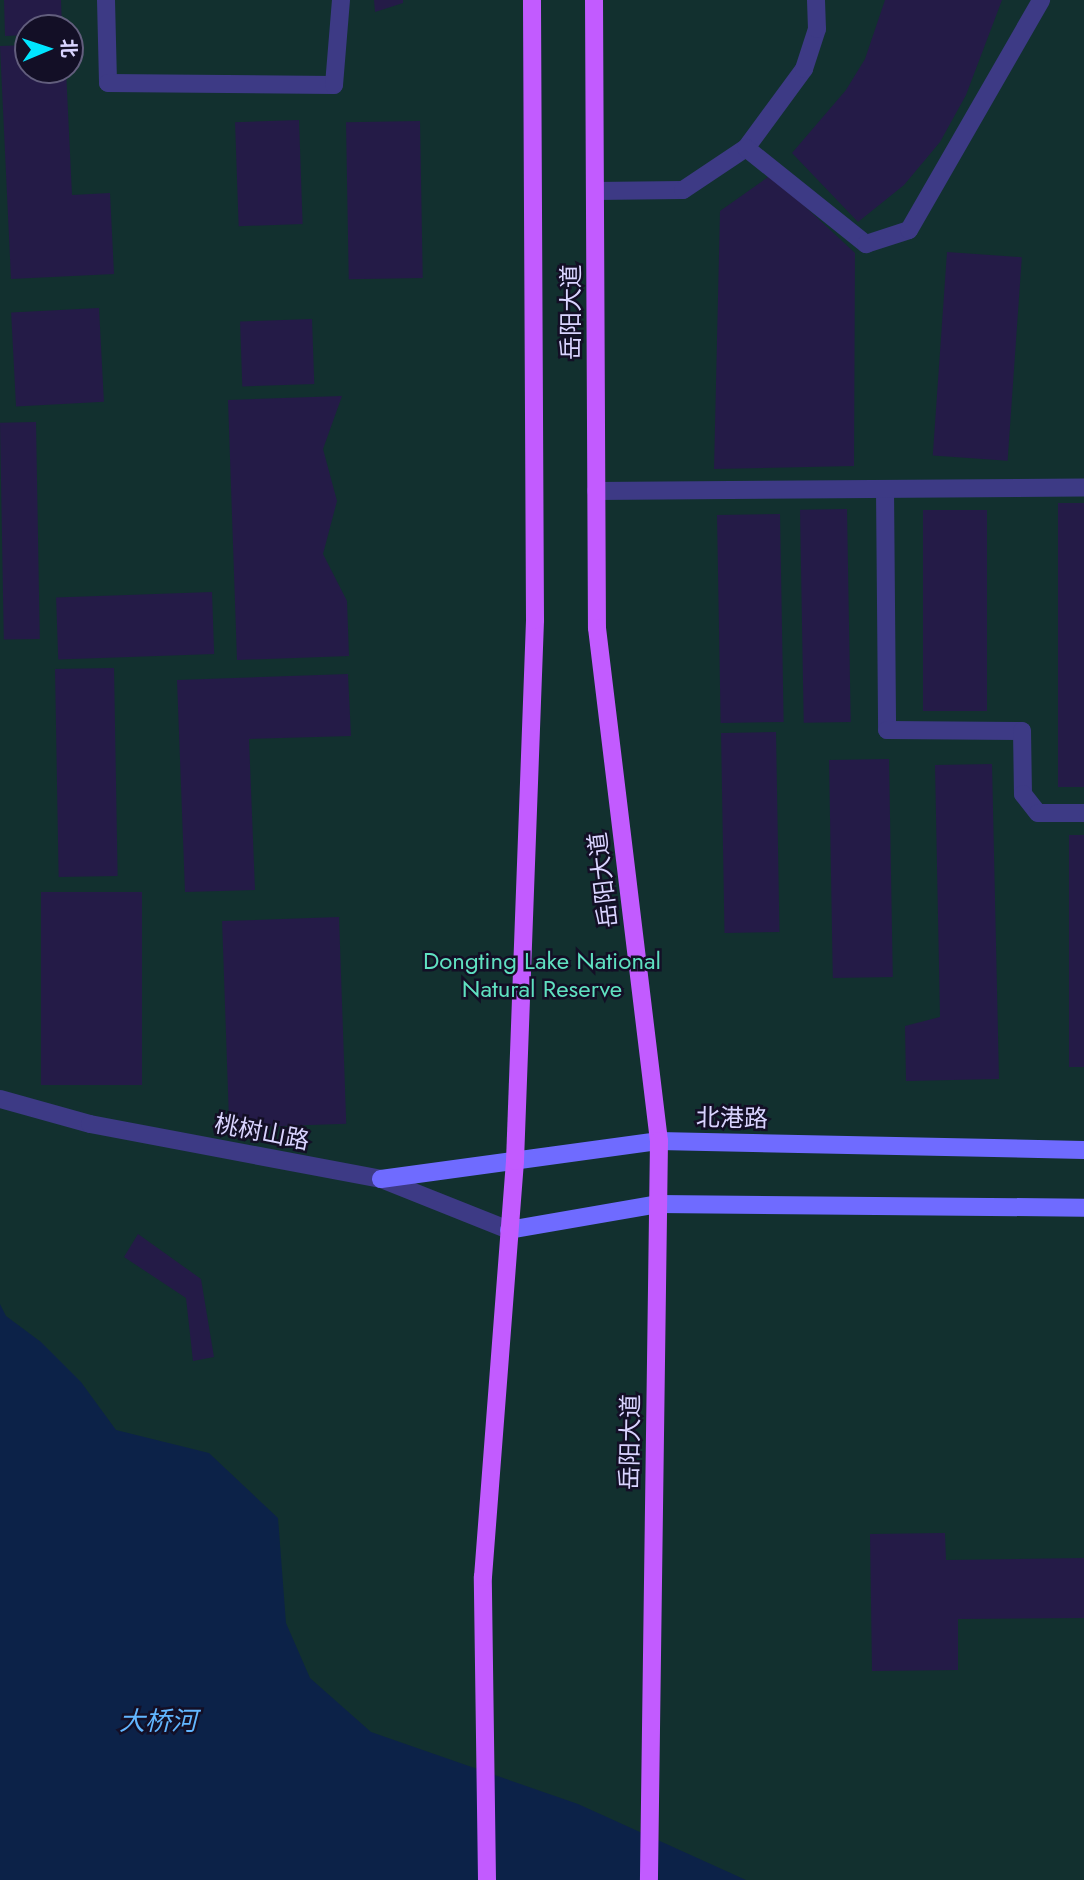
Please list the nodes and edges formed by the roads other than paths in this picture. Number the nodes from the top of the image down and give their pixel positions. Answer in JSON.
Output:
{"nodes":[{"id":1,"x":106,"y":0,"type":"edge"},
{"id":2,"x":341,"y":0,"type":"edge"},
{"id":3,"x":532,"y":0,"type":"edge"},
{"id":4,"x":594,"y":0,"type":"edge"},
{"id":5,"x":816,"y":0,"type":"edge"},
{"id":6,"x":1041,"y":0,"type":"edge"},
{"id":7,"x":746,"y":148,"type":"junction"},
{"id":8,"x":595,"y":191,"type":"junction"},
{"id":9,"x":1084,"y":488,"type":"edge"},
{"id":10,"x":885,"y":489,"type":"junction"},
{"id":11,"x":596,"y":491,"type":"junction"},
{"id":12,"x":1084,"y":813,"type":"edge"},
{"id":13,"x":0,"y":1100,"type":"edge"},
{"id":14,"x":659,"y":1141,"type":"junction"},
{"id":15,"x":1084,"y":1150,"type":"edge"},
{"id":16,"x":515,"y":1161,"type":"junction"},
{"id":17,"x":381,"y":1179,"type":"junction"},
{"id":18,"x":658,"y":1204,"type":"junction"},
{"id":19,"x":1084,"y":1208,"type":"edge"},
{"id":20,"x":509,"y":1230,"type":"junction"},
{"id":21,"x":487,"y":1880,"type":"edge"},
{"id":22,"x":649,"y":1880,"type":"edge"}],
"edges":[{"from":1,"to":2,"type":"street"},
{"from":3,"to":16,"type":"main road","name":"岳阳大道"},
{"from":4,"to":8,"type":"main road","name":"岳阳大道"},
{"from":5,"to":7,"type":"street"},
{"from":6,"to":7,"type":"street"},
{"from":7,"to":8,"type":"street"},
{"from":8,"to":11,"type":"main road","name":"岳阳大道"},
{"from":9,"to":10,"type":"street"},
{"from":10,"to":11,"type":"street"},
{"from":10,"to":12,"type":"street"},
{"from":11,"to":14,"type":"main road","name":"岳阳大道"},
{"from":13,"to":17,"type":"street","name":"桃树山路"},
{"from":14,"to":15,"type":"main road","name":"北港路"},
{"from":14,"to":16,"type":"main road","name":"北港路"},
{"from":14,"to":18,"type":"main road","name":"岳阳大道"},
{"from":16,"to":17,"type":"main road","name":"北港路"},
{"from":16,"to":20,"type":"main road","name":"岳阳大道"},
{"from":17,"to":20,"type":"street","name":"桃树山路"},
{"from":18,"to":19,"type":"main road"},
{"from":18,"to":20,"type":"main road"},
{"from":18,"to":22,"type":"main road","name":"岳阳大道"},
{"from":20,"to":21,"type":"main road","name":"岳阳大道"}]}
